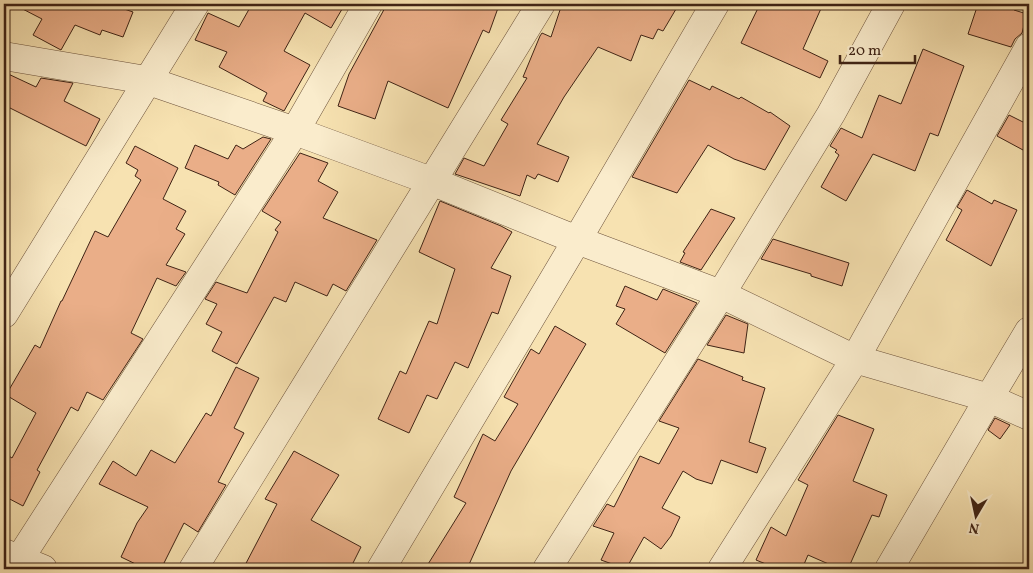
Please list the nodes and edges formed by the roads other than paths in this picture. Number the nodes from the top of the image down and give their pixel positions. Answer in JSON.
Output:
{"nodes":[{"id":1,"x":195,"y":4,"type":"edge"},
{"id":2,"x":368,"y":4,"type":"edge"},
{"id":3,"x":541,"y":4,"type":"edge"},
{"id":4,"x":715,"y":4,"type":"edge"},
{"id":5,"x":891,"y":4,"type":"edge"},
{"id":6,"x":1029,"y":47,"type":"edge"},
{"id":7,"x":4,"y":56,"type":"edge"},
{"id":8,"x":146,"y":80,"type":"junction"},
{"id":9,"x":295,"y":131,"type":"junction"},
{"id":10,"x":431,"y":181,"type":"junction"},
{"id":11,"x":577,"y":240,"type":"junction"},
{"id":12,"x":721,"y":294,"type":"junction"},
{"id":13,"x":4,"y":314,"type":"edge"},
{"id":14,"x":1029,"y":331,"type":"edge"},
{"id":15,"x":855,"y":359,"type":"junction"},
{"id":16,"x":989,"y":398,"type":"junction"},
{"id":17,"x":1029,"y":416,"type":"edge"},
{"id":18,"x":19,"y":563,"type":"edge"},
{"id":19,"x":193,"y":569,"type":"edge"},
{"id":20,"x":380,"y":569,"type":"edge"},
{"id":21,"x":546,"y":569,"type":"edge"},
{"id":22,"x":722,"y":569,"type":"edge"},
{"id":23,"x":889,"y":569,"type":"edge"}],
"edges":[{"from":1,"to":8,"type":"street"},
{"from":2,"to":9,"type":"street"},
{"from":3,"to":10,"type":"street"},
{"from":4,"to":11,"type":"street"},
{"from":5,"to":12,"type":"street"},
{"from":6,"to":15,"type":"street"},
{"from":7,"to":8,"type":"street"},
{"from":8,"to":9,"type":"street"},
{"from":8,"to":13,"type":"street"},
{"from":9,"to":10,"type":"street"},
{"from":9,"to":18,"type":"street"},
{"from":10,"to":11,"type":"street"},
{"from":10,"to":19,"type":"street"},
{"from":11,"to":12,"type":"street"},
{"from":11,"to":20,"type":"street"},
{"from":12,"to":15,"type":"street"},
{"from":12,"to":21,"type":"street"},
{"from":14,"to":16,"type":"street"},
{"from":15,"to":16,"type":"street"},
{"from":15,"to":22,"type":"street"},
{"from":16,"to":17,"type":"street"},
{"from":16,"to":23,"type":"street"}]}
